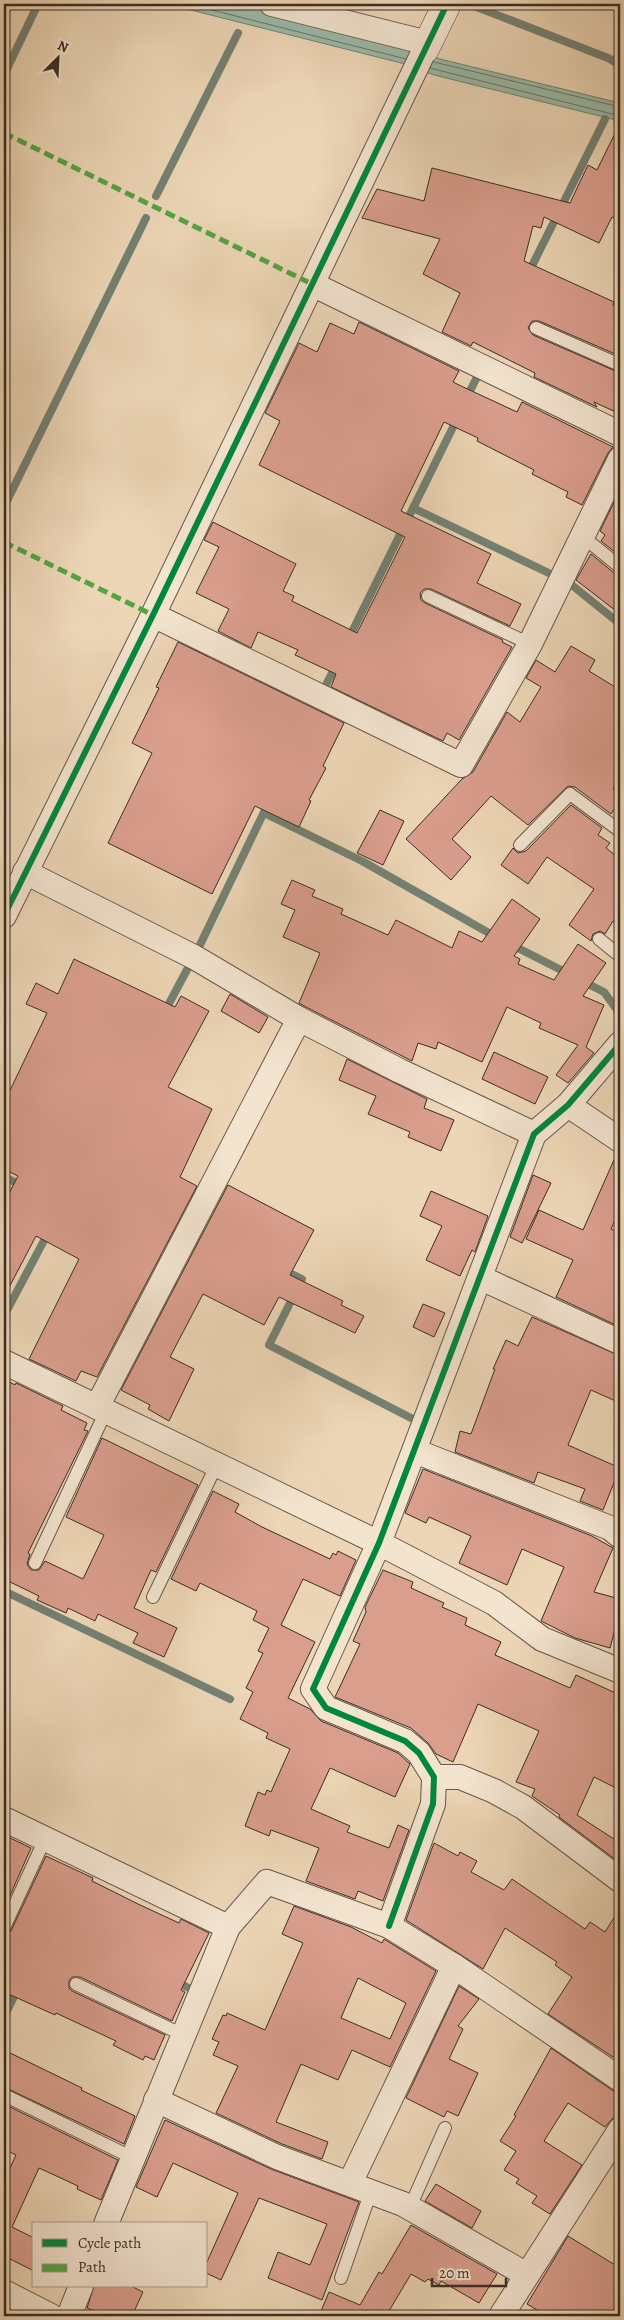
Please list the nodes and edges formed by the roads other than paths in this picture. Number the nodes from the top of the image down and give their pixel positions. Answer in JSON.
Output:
{"nodes":[{"id":1,"x":272,"y":4,"type":"edge"},
{"id":2,"x":447,"y":4,"type":"edge"},
{"id":3,"x":423,"y":55,"type":"junction"},
{"id":4,"x":312,"y":284,"type":"junction"},
{"id":5,"x":536,"y":328,"type":"dead end"},
{"id":6,"x":620,"y":365,"type":"edge"},
{"id":7,"x":620,"y":434,"type":"edge"},
{"id":8,"x":620,"y":459,"type":"edge"},
{"id":9,"x":582,"y":536,"type":"junction"},
{"id":10,"x":620,"y":567,"type":"edge"},
{"id":11,"x":428,"y":596,"type":"dead end"},
{"id":12,"x":153,"y":614,"type":"junction"},
{"id":13,"x":530,"y":644,"type":"junction"},
{"id":14,"x":620,"y":831,"type":"edge"},
{"id":15,"x":520,"y":845,"type":"dead end"},
{"id":16,"x":25,"y":872,"type":"junction"},
{"id":17,"x":4,"y":916,"type":"edge"},
{"id":18,"x":599,"y":939,"type":"dead end"},
{"id":19,"x":620,"y":956,"type":"edge"},
{"id":20,"x":299,"y":1019,"type":"junction"},
{"id":21,"x":620,"y":1044,"type":"edge"},
{"id":22,"x":568,"y":1105,"type":"junction"},
{"id":23,"x":534,"y":1134,"type":"junction"},
{"id":24,"x":620,"y":1140,"type":"edge"},
{"id":25,"x":481,"y":1278,"type":"junction"},
{"id":26,"x":620,"y":1342,"type":"edge"},
{"id":27,"x":4,"y":1362,"type":"edge"},
{"id":28,"x":101,"y":1409,"type":"junction"},
{"id":29,"x":415,"y":1451,"type":"junction"},
{"id":30,"x":217,"y":1464,"type":"junction"},
{"id":31,"x":620,"y":1536,"type":"edge"},
{"id":32,"x":379,"y":1543,"type":"junction"},
{"id":33,"x":34,"y":1563,"type":"dead end"},
{"id":34,"x":154,"y":1597,"type":"dead end"},
{"id":35,"x":620,"y":1671,"type":"edge"},
{"id":36,"x":434,"y":1777,"type":"junction"},
{"id":37,"x":4,"y":1819,"type":"edge"},
{"id":38,"x":45,"y":1839,"type":"junction"},
{"id":39,"x":620,"y":1880,"type":"edge"},
{"id":40,"x":389,"y":1926,"type":"junction"},
{"id":41,"x":228,"y":1927,"type":"junction"},
{"id":42,"x":4,"y":1928,"type":"edge"},
{"id":43,"x":454,"y":1966,"type":"junction"},
{"id":44,"x":76,"y":1984,"type":"dead end"},
{"id":45,"x":183,"y":2035,"type":"junction"},
{"id":46,"x":620,"y":2079,"type":"edge"},
{"id":47,"x":4,"y":2095,"type":"edge"},
{"id":48,"x":156,"y":2100,"type":"junction"},
{"id":49,"x":446,"y":2128,"type":"dead end"},
{"id":50,"x":620,"y":2130,"type":"edge"},
{"id":51,"x":133,"y":2158,"type":"junction"},
{"id":52,"x":360,"y":2187,"type":"junction"},
{"id":53,"x":410,"y":2208,"type":"junction"},
{"id":54,"x":107,"y":2222,"type":"edge"},
{"id":55,"x":527,"y":2275,"type":"junction"},
{"id":56,"x":341,"y":2278,"type":"dead end"},
{"id":57,"x":80,"y":2288,"type":"edge"},
{"id":58,"x":14,"y":2303,"type":"edge"},
{"id":59,"x":50,"y":2316,"type":"edge"},
{"id":60,"x":69,"y":2316,"type":"edge"},
{"id":61,"x":501,"y":2316,"type":"edge"}],
"edges":[{"from":1,"to":3,"type":"street"},
{"from":2,"to":3,"type":"street"},
{"from":3,"to":4,"type":"street"},
{"from":4,"to":7,"type":"street"},
{"from":4,"to":12,"type":"street"},
{"from":5,"to":6,"type":"lane"},
{"from":8,"to":9,"type":"street"},
{"from":9,"to":10,"type":"lane"},
{"from":9,"to":13,"type":"street"},
{"from":11,"to":13,"type":"lane"},
{"from":12,"to":13,"type":"street"},
{"from":12,"to":16,"type":"street"},
{"from":14,"to":15,"type":"lane"},
{"from":16,"to":17,"type":"street"},
{"from":16,"to":20,"type":"street"},
{"from":18,"to":19,"type":"lane"},
{"from":20,"to":23,"type":"street"},
{"from":20,"to":28,"type":"street"},
{"from":21,"to":22,"type":"street"},
{"from":22,"to":23,"type":"street"},
{"from":22,"to":24,"type":"street"},
{"from":23,"to":25,"type":"street"},
{"from":25,"to":26,"type":"street"},
{"from":25,"to":29,"type":"street"},
{"from":27,"to":28,"type":"street"},
{"from":28,"to":30,"type":"street"},
{"from":28,"to":33,"type":"lane"},
{"from":29,"to":31,"type":"street"},
{"from":29,"to":32,"type":"street"},
{"from":30,"to":32,"type":"street"},
{"from":30,"to":34,"type":"lane"},
{"from":32,"to":35,"type":"street"},
{"from":32,"to":36,"type":"street"},
{"from":36,"to":39,"type":"street"},
{"from":36,"to":40,"type":"street"},
{"from":37,"to":38,"type":"street"},
{"from":38,"to":41,"type":"street"},
{"from":38,"to":42,"type":"lane"},
{"from":40,"to":41,"type":"street"},
{"from":40,"to":43,"type":"street"},
{"from":41,"to":45,"type":"street"},
{"from":43,"to":46,"type":"street"},
{"from":43,"to":52,"type":"street"},
{"from":44,"to":45,"type":"lane"},
{"from":45,"to":48,"type":"street"},
{"from":47,"to":51,"type":"lane"},
{"from":48,"to":51,"type":"street"},
{"from":48,"to":52,"type":"street"},
{"from":49,"to":53,"type":"lane"},
{"from":50,"to":55,"type":"street"},
{"from":51,"to":54,"type":"street"},
{"from":52,"to":53,"type":"street"},
{"from":52,"to":56,"type":"lane"},
{"from":53,"to":55,"type":"street"},
{"from":55,"to":61,"type":"street"},
{"from":57,"to":60,"type":"street"},
{"from":58,"to":59,"type":"street"}]}
